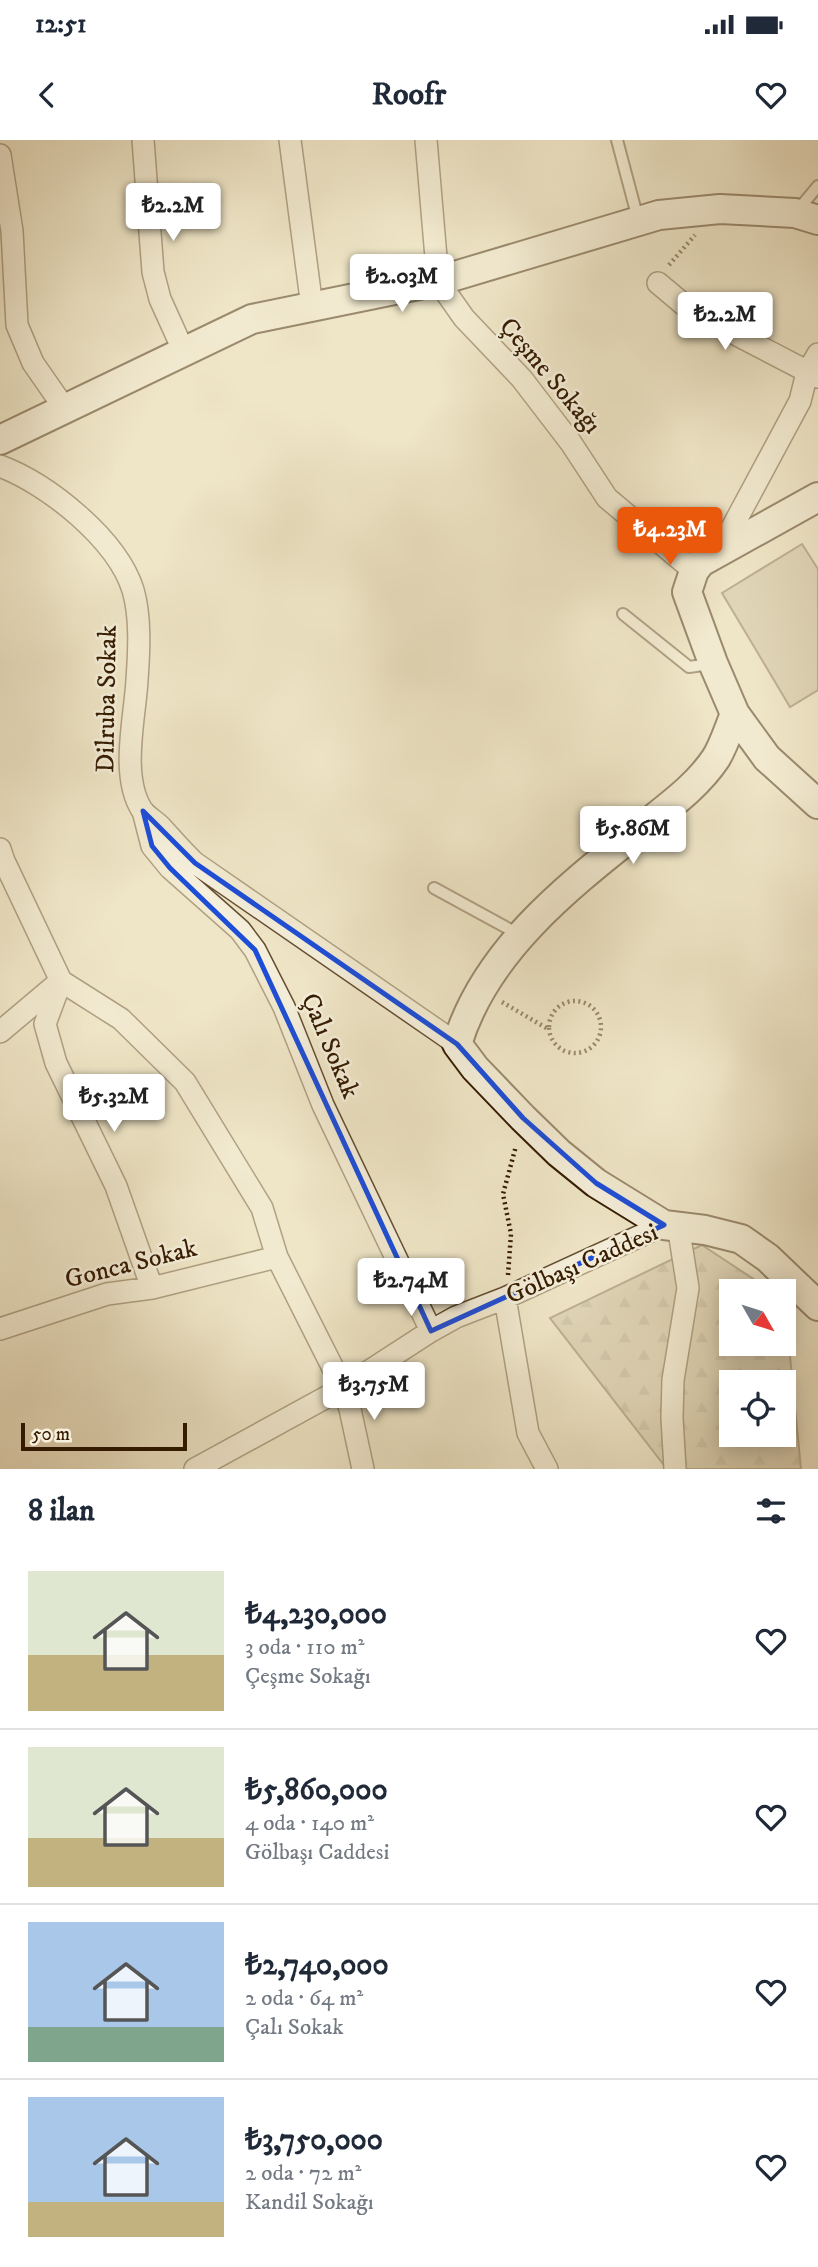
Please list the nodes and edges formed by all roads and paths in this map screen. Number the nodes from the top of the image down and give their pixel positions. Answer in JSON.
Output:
{"nodes":[{"id":1,"x":143,"y":140,"type":"edge"},
{"id":2,"x":290,"y":140,"type":"edge"},
{"id":3,"x":426,"y":140,"type":"edge"},
{"id":4,"x":617,"y":140,"type":"edge"},
{"id":5,"x":0,"y":155,"type":"edge"},
{"id":6,"x":818,"y":186,"type":"edge"},
{"id":7,"x":720,"y":209,"type":"junction"},
{"id":8,"x":807,"y":217,"type":"edge"},
{"id":9,"x":639,"y":221,"type":"junction"},
{"id":10,"x":438,"y":281,"type":"junction"},
{"id":11,"x":658,"y":283,"type":"joint"},
{"id":12,"x":312,"y":307,"type":"junction"},
{"id":13,"x":184,"y":352,"type":"junction"},
{"id":14,"x":818,"y":354,"type":"edge"},
{"id":15,"x":812,"y":375,"type":"edge"},
{"id":16,"x":65,"y":409,"type":"junction"},
{"id":17,"x":0,"y":440,"type":"edge"},
{"id":18,"x":0,"y":466,"type":"edge"},
{"id":19,"x":818,"y":497,"type":"edge"},
{"id":20,"x":719,"y":552,"type":"junction"},
{"id":21,"x":694,"y":571,"type":"junction"},
{"id":22,"x":623,"y":614,"type":"dead end"},
{"id":23,"x":713,"y":663,"type":"junction"},
{"id":24,"x":735,"y":714,"type":"junction"},
{"id":25,"x":816,"y":799,"type":"edge"},
{"id":26,"x":143,"y":811,"type":"junction"},
{"id":27,"x":0,"y":849,"type":"edge"},
{"id":28,"x":434,"y":888,"type":"dead end"},
{"id":29,"x":520,"y":935,"type":"junction"},
{"id":30,"x":61,"y":981,"type":"junction"},
{"id":31,"x":480,"y":989,"type":"junction"},
{"id":32,"x":548,"y":1029,"type":"junction"},
{"id":33,"x":0,"y":1032,"type":"edge"},
{"id":34,"x":457,"y":1044,"type":"junction"},
{"id":35,"x":523,"y":1118,"type":"junction"},
{"id":36,"x":671,"y":1225,"type":"junction"},
{"id":37,"x":277,"y":1257,"type":"junction"},
{"id":38,"x":152,"y":1288,"type":"junction"},
{"id":39,"x":505,"y":1298,"type":"junction"},
{"id":40,"x":818,"y":1306,"type":"edge"},
{"id":41,"x":0,"y":1329,"type":"edge"},
{"id":42,"x":431,"y":1331,"type":"junction"},
{"id":43,"x":343,"y":1388,"type":"junction"},
{"id":44,"x":195,"y":1469,"type":"edge"},
{"id":45,"x":363,"y":1469,"type":"edge"},
{"id":46,"x":547,"y":1469,"type":"edge"},
{"id":47,"x":675,"y":1469,"type":"edge"}],
"edges":[{"from":1,"to":13,"type":"street"},
{"from":2,"to":12,"type":"street"},
{"from":3,"to":10,"type":"street"},
{"from":4,"to":9,"type":"lane"},
{"from":5,"to":16,"type":"street"},
{"from":6,"to":8,"type":"lane"},
{"from":7,"to":8,"type":"street"},
{"from":7,"to":9,"type":"street"},
{"from":7,"to":11,"type":"path"},
{"from":9,"to":10,"type":"street"},
{"from":10,"to":12,"type":"street"},
{"from":10,"to":21,"type":"street","name":"Çeşme Sokağı"},
{"from":11,"to":15,"type":"street"},
{"from":12,"to":13,"type":"street"},
{"from":13,"to":16,"type":"street"},
{"from":14,"to":15,"type":"street"},
{"from":15,"to":20,"type":"street"},
{"from":16,"to":17,"type":"street"},
{"from":18,"to":26,"type":"street","name":"Dilruba Sokak"},
{"from":19,"to":20,"type":"street"},
{"from":20,"to":21,"type":"street"},
{"from":21,"to":23,"type":"street"},
{"from":22,"to":23,"type":"lane"},
{"from":23,"to":24,"type":"street"},
{"from":24,"to":25,"type":"street"},
{"from":24,"to":29,"type":"street"},
{"from":26,"to":34,"type":"street","name":"Dilruba Sokak"},
{"from":26,"to":42,"type":"street","name":"Çalı Sokak"},
{"from":27,"to":30,"type":"street"},
{"from":28,"to":29,"type":"lane"},
{"from":29,"to":31,"type":"street"},
{"from":30,"to":33,"type":"street"},
{"from":30,"to":37,"type":"street"},
{"from":30,"to":38,"type":"street"},
{"from":31,"to":32,"type":"path"},
{"from":31,"to":34,"type":"street"},
{"from":32,"to":32,"type":"path"},
{"from":34,"to":35,"type":"street"},
{"from":35,"to":36,"type":"street"},
{"from":35,"to":39,"type":"path"},
{"from":36,"to":39,"type":"street","name":"Gölbaşı Caddesi"},
{"from":36,"to":40,"type":"street","name":"Gölbaşı Caddesi"},
{"from":36,"to":47,"type":"street"},
{"from":37,"to":38,"type":"street","name":"Gonca Sokak"},
{"from":37,"to":43,"type":"street"},
{"from":38,"to":41,"type":"street","name":"Gonca Sokak"},
{"from":39,"to":42,"type":"street","name":"Gölbaşı Caddesi"},
{"from":39,"to":46,"type":"street"},
{"from":42,"to":43,"type":"street","name":"Gölbaşı Caddesi"},
{"from":43,"to":44,"type":"street","name":"Gölbaşı Caddesi"},
{"from":43,"to":45,"type":"street"}]}
